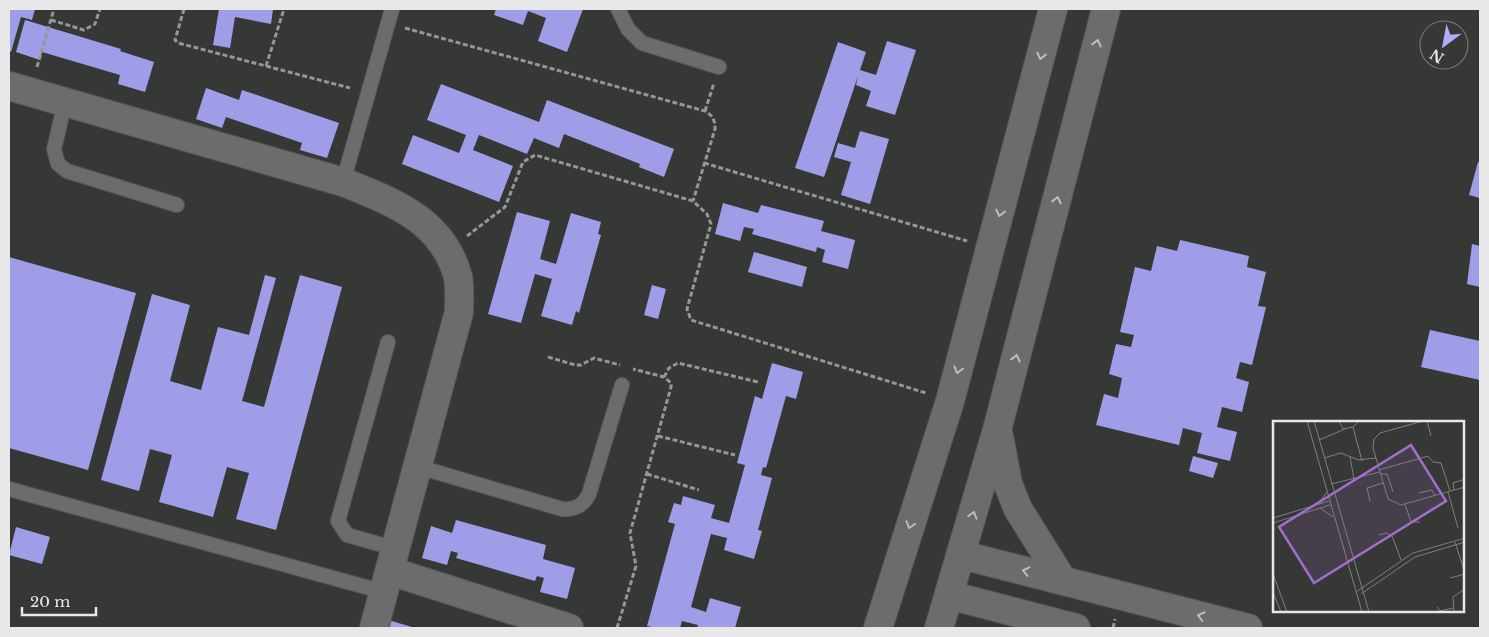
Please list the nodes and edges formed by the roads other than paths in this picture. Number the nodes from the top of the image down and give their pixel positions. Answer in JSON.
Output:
{"nodes":[{"id":1,"x":392,"y":9,"type":"edge"},
{"id":2,"x":618,"y":9,"type":"edge"},
{"id":3,"x":1053,"y":9,"type":"edge"},
{"id":4,"x":1106,"y":9,"type":"edge"},
{"id":5,"x":719,"y":67,"type":"road end"},
{"id":6,"x":19,"y":88,"type":"edge"},
{"id":7,"x":65,"y":102,"type":"junction"},
{"id":8,"x":343,"y":182,"type":"junction"},
{"id":9,"x":177,"y":205,"type":"dead end"},
{"id":10,"x":388,"y":342,"type":"dead end"},
{"id":11,"x":622,"y":385,"type":"dead end"},
{"id":12,"x":997,"y":430,"type":"junction"},
{"id":13,"x":419,"y":467,"type":"junction"},
{"id":14,"x":9,"y":489,"type":"edge"},
{"id":15,"x":962,"y":555,"type":"junction"},
{"id":16,"x":390,"y":571,"type":"junction"},
{"id":17,"x":1063,"y":581,"type":"junction"},
{"id":18,"x":949,"y":595,"type":"junction"},
{"id":19,"x":1060,"y":627,"type":"edge"},
{"id":20,"x":374,"y":628,"type":"edge"},
{"id":21,"x":568,"y":628,"type":"edge"},
{"id":22,"x":878,"y":628,"type":"edge"},
{"id":23,"x":939,"y":628,"type":"edge"},
{"id":24,"x":1248,"y":628,"type":"edge"}],
"edges":[{"from":1,"to":8,"type":"lane"},
{"from":2,"to":5,"type":"lane"},
{"from":3,"to":22,"type":"street","one_way":true},
{"from":12,"to":4,"type":"street","one_way":true},
{"from":6,"to":7,"type":"street"},
{"from":7,"to":8,"type":"street"},
{"from":7,"to":9,"type":"lane"},
{"from":8,"to":13,"type":"street"},
{"from":10,"to":16,"type":"lane"},
{"from":11,"to":13,"type":"lane"},
{"from":15,"to":12,"type":"street","one_way":true},
{"from":12,"to":17,"type":"street"},
{"from":13,"to":16,"type":"street"},
{"from":14,"to":16,"type":"lane"},
{"from":17,"to":15,"type":"street","one_way":true},
{"from":15,"to":18,"type":"street"},
{"from":16,"to":20,"type":"street"},
{"from":16,"to":21,"type":"street"},
{"from":24,"to":17,"type":"street","one_way":true},
{"from":18,"to":19,"type":"street"},
{"from":18,"to":23,"type":"street"}]}
